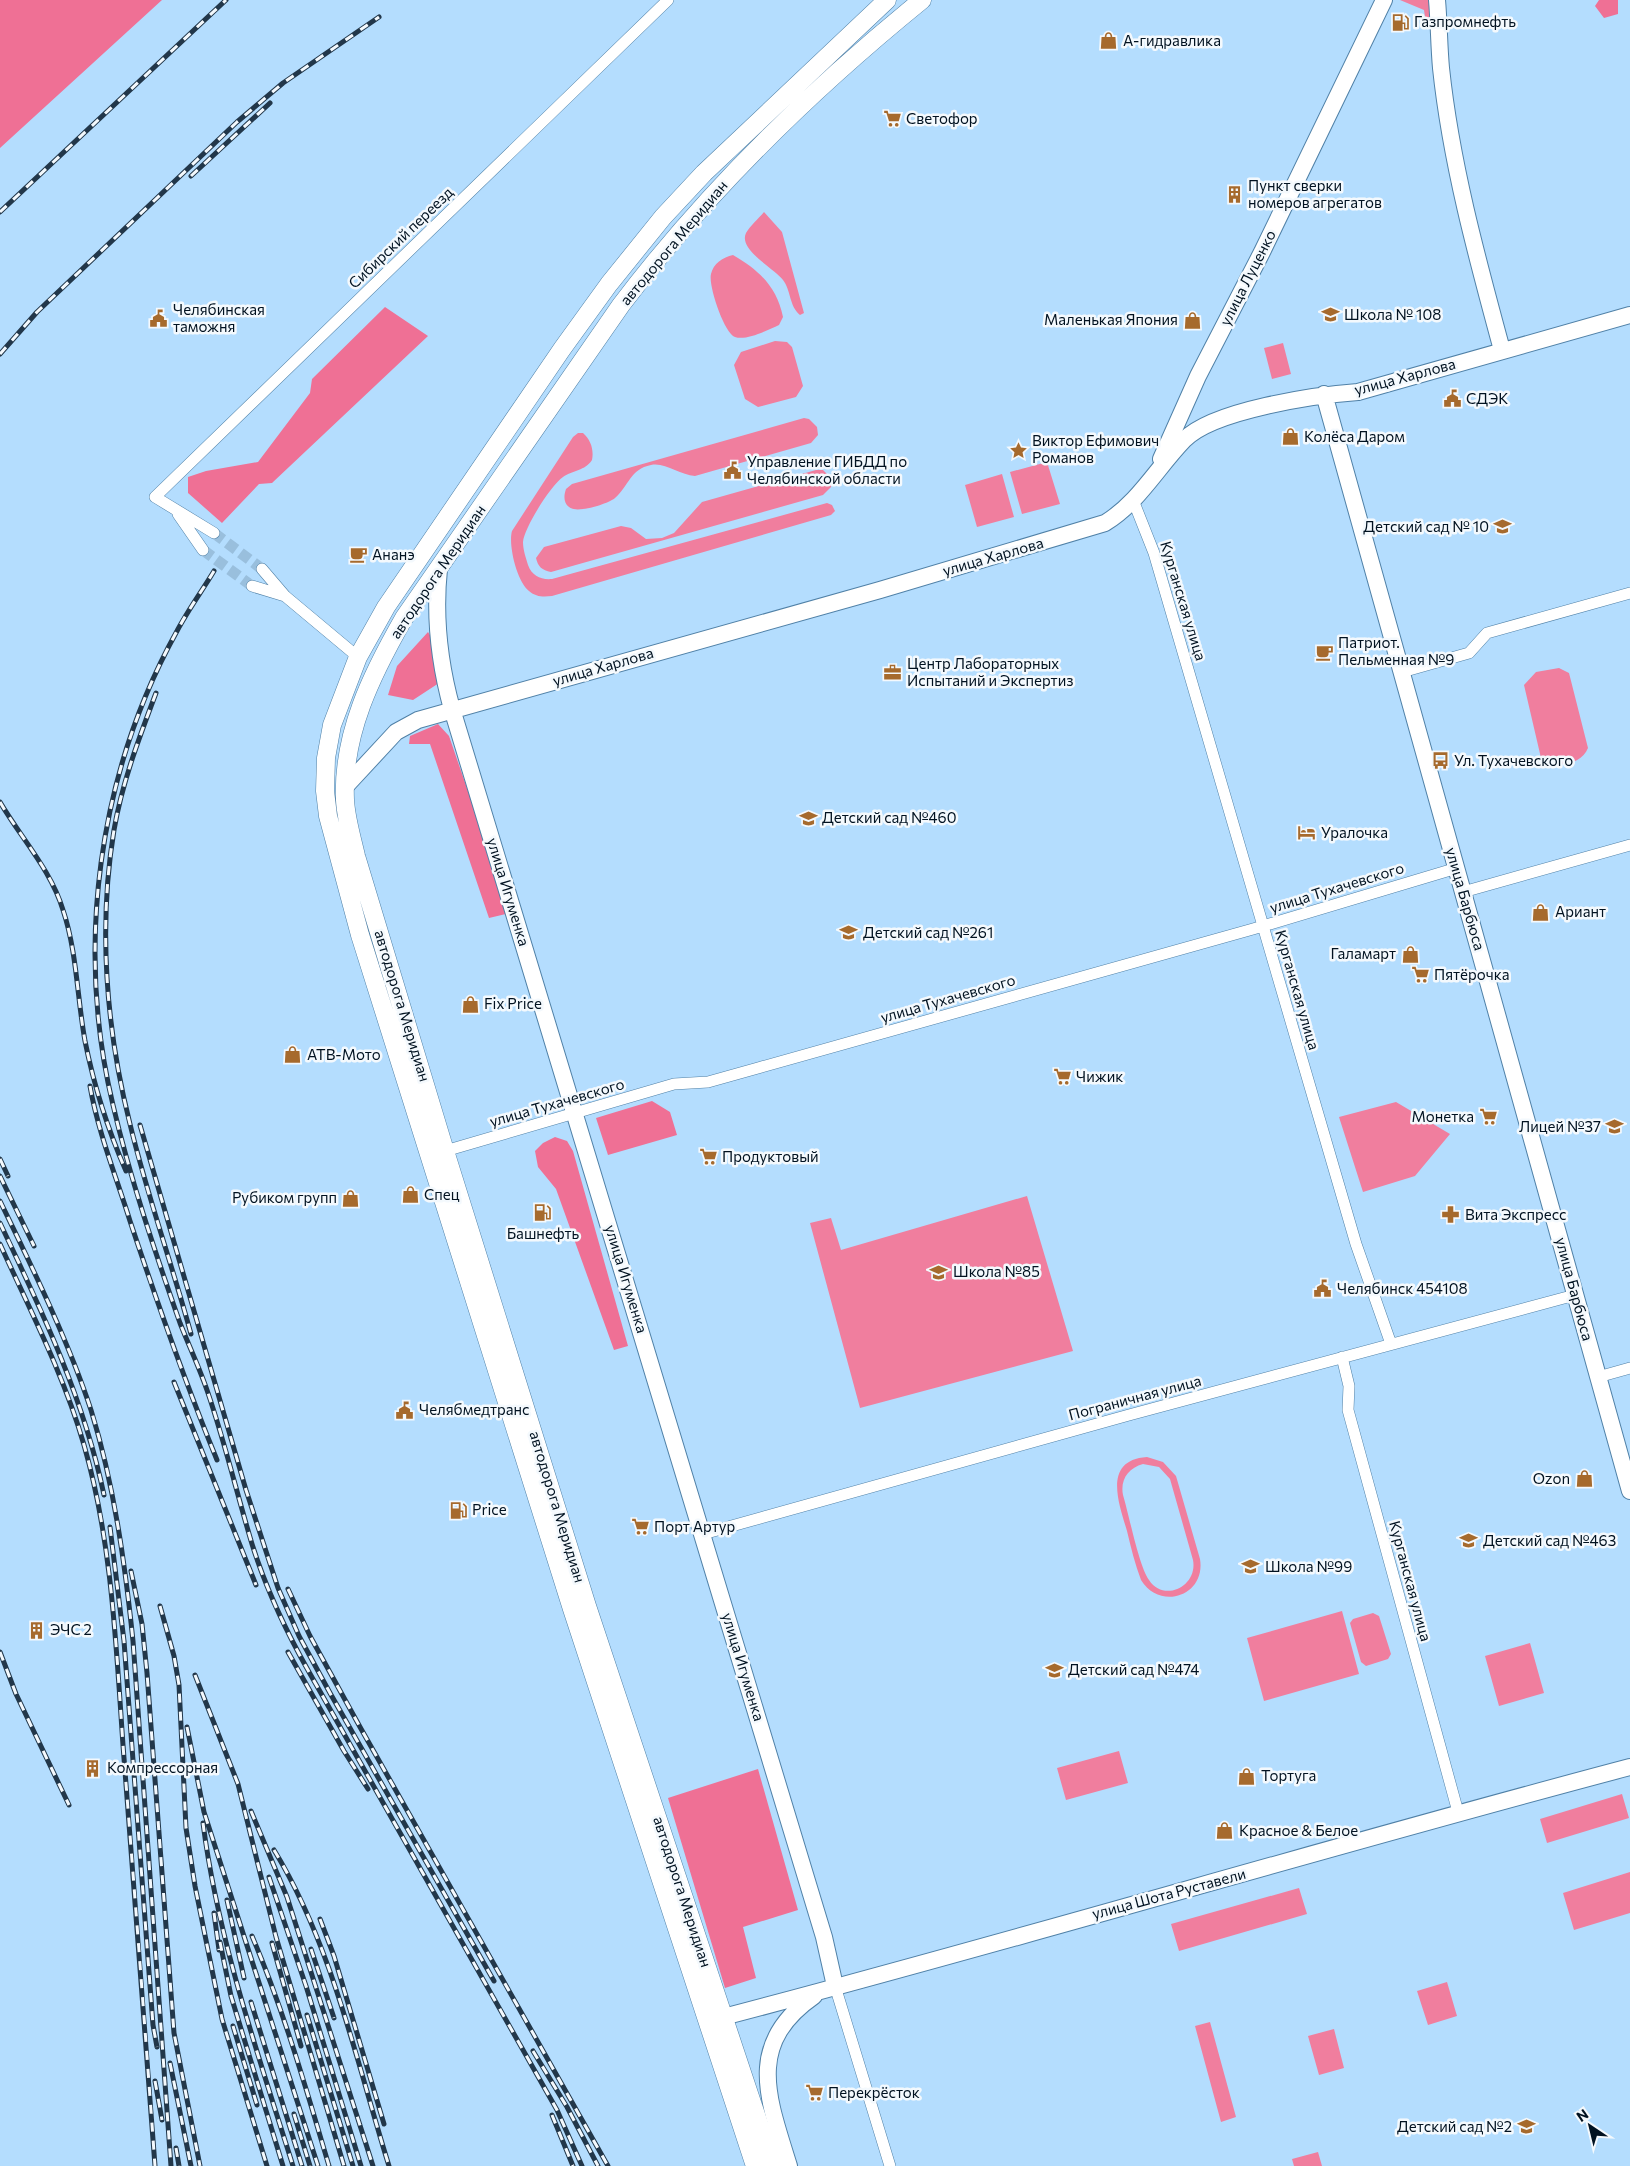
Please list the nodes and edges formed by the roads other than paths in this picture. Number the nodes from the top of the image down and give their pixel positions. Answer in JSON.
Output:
{"nodes":[{"id":1,"x":668,"y":0,"type":"edge"},
{"id":2,"x":887,"y":0,"type":"edge"},
{"id":3,"x":922,"y":0,"type":"edge"},
{"id":4,"x":1384,"y":0,"type":"edge"},
{"id":5,"x":1438,"y":0,"type":"edge"},
{"id":6,"x":1630,"y":315,"type":"edge"},
{"id":7,"x":1502,"y":350,"type":"junction"},
{"id":8,"x":1324,"y":394,"type":"junction"},
{"id":9,"x":1186,"y":404,"type":"junction"},
{"id":10,"x":1200,"y":426,"type":"junction"},
{"id":11,"x":1154,"y":477,"type":"junction"},
{"id":12,"x":1133,"y":500,"type":"junction"},
{"id":13,"x":175,"y":510,"type":"junction"},
{"id":14,"x":214,"y":533,"type":"tunnel mouth"},
{"id":15,"x":203,"y":550,"type":"tunnel mouth"},
{"id":16,"x":262,"y":569,"type":"tunnel mouth"},
{"id":17,"x":438,"y":569,"type":"junction"},
{"id":18,"x":252,"y":586,"type":"tunnel mouth"},
{"id":19,"x":1630,"y":593,"type":"edge"},
{"id":20,"x":285,"y":596,"type":"junction"},
{"id":21,"x":358,"y":657,"type":"junction"},
{"id":22,"x":1402,"y":672,"type":"junction"},
{"id":23,"x":452,"y":709,"type":"junction"},
{"id":24,"x":345,"y":787,"type":"junction"},
{"id":25,"x":1630,"y":845,"type":"edge"},
{"id":26,"x":1457,"y":868,"type":"junction"},
{"id":27,"x":1463,"y":892,"type":"junction"},
{"id":28,"x":1263,"y":926,"type":"junction"},
{"id":29,"x":575,"y":1113,"type":"junction"},
{"id":30,"x":445,"y":1151,"type":"junction"},
{"id":31,"x":1575,"y":1295,"type":"junction"},
{"id":32,"x":1390,"y":1344,"type":"junction"},
{"id":33,"x":1342,"y":1357,"type":"junction"},
{"id":34,"x":1630,"y":1368,"type":"edge"},
{"id":35,"x":1598,"y":1377,"type":"junction"},
{"id":36,"x":1630,"y":1491,"type":"edge"},
{"id":37,"x":703,"y":1534,"type":"junction"},
{"id":38,"x":1630,"y":1767,"type":"edge"},
{"id":39,"x":1458,"y":1812,"type":"junction"},
{"id":40,"x":829,"y":1988,"type":"junction"},
{"id":41,"x":716,"y":2019,"type":"junction"},
{"id":42,"x":755,"y":2166,"type":"edge"},
{"id":43,"x":773,"y":2166,"type":"edge"},
{"id":44,"x":789,"y":2166,"type":"edge"},
{"id":45,"x":890,"y":2166,"type":"edge"}],
"edges":[{"from":1,"to":13,"type":"street","name":"Сибирский переезд"},
{"from":2,"to":21,"type":"main road","name":"автодорога Меридиан"},
{"from":3,"to":17,"type":"main road","name":"автодорога Меридиан"},
{"from":4,"to":9,"type":"street","name":"улица Луценко"},
{"from":5,"to":7,"type":"street"},
{"from":6,"to":7,"type":"street","name":"улица Харлова"},
{"from":7,"to":8,"type":"street","name":"улица Харлова"},
{"from":8,"to":10,"type":"street","name":"улица Харлова"},
{"from":8,"to":22,"type":"street","name":"улица Барбюса"},
{"from":9,"to":10,"type":"street"},
{"from":9,"to":11,"type":"street","name":"улица Луценко"},
{"from":10,"to":11,"type":"street","name":"улица Харлова"},
{"from":11,"to":12,"type":"street","name":"улица Харлова"},
{"from":12,"to":23,"type":"street","name":"улица Харлова"},
{"from":12,"to":28,"type":"street","name":"Курганская улица"},
{"from":13,"to":14,"type":"street"},
{"from":13,"to":15,"type":"street"},
{"from":16,"to":20,"type":"street"},
{"from":17,"to":23,"type":"street","name":"улица Игуменка"},
{"from":17,"to":24,"type":"main road","name":"автодорога Меридиан"},
{"from":18,"to":20,"type":"street"},
{"from":19,"to":22,"type":"street"},
{"from":20,"to":21,"type":"street"},
{"from":21,"to":41,"type":"main road","name":"автодорога Меридиан"},
{"from":22,"to":26,"type":"street","name":"улица Барбюса"},
{"from":23,"to":24,"type":"street","name":"улица Харлова"},
{"from":23,"to":29,"type":"street","name":"улица Игуменка"},
{"from":24,"to":30,"type":"main road","name":"автодорога Меридиан"},
{"from":25,"to":27,"type":"street"},
{"from":26,"to":27,"type":"street","name":"улица Барбюса"},
{"from":26,"to":28,"type":"street","name":"улица Тухачевского"},
{"from":27,"to":31,"type":"street","name":"улица Барбюса"},
{"from":28,"to":29,"type":"street","name":"улица Тухачевского"},
{"from":28,"to":32,"type":"street","name":"Курганская улица"},
{"from":29,"to":30,"type":"street","name":"улица Тухачевского"},
{"from":29,"to":37,"type":"street","name":"улица Игуменка"},
{"from":30,"to":41,"type":"main road","name":"автодорога Меридиан"},
{"from":31,"to":32,"type":"street","name":"Пограничная улица"},
{"from":31,"to":35,"type":"street","name":"улица Барбюса"},
{"from":32,"to":33,"type":"street","name":"Пограничная улица"},
{"from":33,"to":37,"type":"street","name":"Пограничная улица"},
{"from":33,"to":39,"type":"street","name":"Курганская улица"},
{"from":34,"to":35,"type":"street"},
{"from":35,"to":36,"type":"street","name":"улица Барбюса"},
{"from":37,"to":40,"type":"street","name":"улица Игуменка"},
{"from":38,"to":39,"type":"street","name":"улица Шота Руставели"},
{"from":39,"to":40,"type":"street","name":"улица Шота Руставели"},
{"from":40,"to":41,"type":"street","name":"улица Шота Руставели"},
{"from":40,"to":44,"type":"street"},
{"from":40,"to":45,"type":"street"},
{"from":41,"to":42,"type":"main road","name":"автодорога Меридиан"},
{"from":41,"to":43,"type":"main road","name":"автодорога Меридиан"}]}
